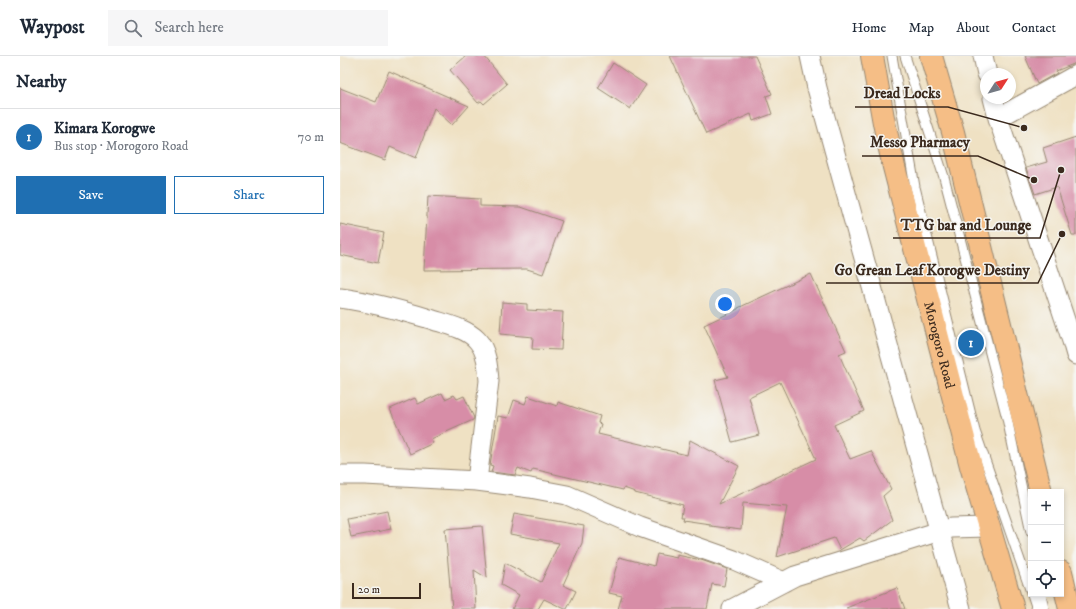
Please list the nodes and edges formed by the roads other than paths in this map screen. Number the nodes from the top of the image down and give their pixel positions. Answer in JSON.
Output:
{"nodes":[{"id":1,"x":810,"y":56,"type":"edge"},
{"id":2,"x":872,"y":56,"type":"edge"},
{"id":3,"x":892,"y":56,"type":"edge"},
{"id":4,"x":905,"y":56,"type":"edge"},
{"id":5,"x":931,"y":56,"type":"edge"},
{"id":6,"x":983,"y":56,"type":"edge"},
{"id":7,"x":986,"y":68,"type":"edge"},
{"id":8,"x":1076,"y":75,"type":"edge"},
{"id":9,"x":994,"y":104,"type":"edge"},
{"id":10,"x":998,"y":118,"type":"junction"},
{"id":11,"x":340,"y":298,"type":"edge"},
{"id":12,"x":1076,"y":355,"type":"edge"},
{"id":13,"x":340,"y":475,"type":"edge"},
{"id":14,"x":477,"y":481,"type":"junction"},
{"id":15,"x":1040,"y":489,"type":"edge"},
{"id":16,"x":1030,"y":525,"type":"edge"},
{"id":17,"x":988,"y":527,"type":"junction"},
{"id":18,"x":940,"y":531,"type":"junction"},
{"id":19,"x":784,"y":582,"type":"junction"},
{"id":20,"x":1028,"y":584,"type":"edge"},
{"id":21,"x":1064,"y":584,"type":"edge"},
{"id":22,"x":1032,"y":597,"type":"edge"},
{"id":23,"x":1042,"y":597,"type":"edge"},
{"id":24,"x":732,"y":609,"type":"edge"},
{"id":25,"x":961,"y":609,"type":"edge"},
{"id":26,"x":1013,"y":609,"type":"edge"},
{"id":27,"x":1037,"y":609,"type":"edge"},
{"id":28,"x":1044,"y":609,"type":"edge"},
{"id":29,"x":1070,"y":609,"type":"edge"}],
"edges":[{"from":1,"to":18,"type":"street"},
{"from":2,"to":17,"type":"highway","name":"Morogoro Road"},
{"from":3,"to":20,"type":"lane","name":"Morogoro Road"},
{"from":4,"to":16,"type":"lane"},
{"from":5,"to":15,"type":"highway"},
{"from":6,"to":7,"type":"street"},
{"from":8,"to":10,"type":"street"},
{"from":9,"to":10,"type":"street"},
{"from":10,"to":12,"type":"street"},
{"from":11,"to":14,"type":"street"},
{"from":13,"to":14,"type":"street"},
{"from":14,"to":19,"type":"street"},
{"from":17,"to":18,"type":"street"},
{"from":17,"to":26,"type":"highway","name":"Morogoro Road"},
{"from":18,"to":19,"type":"street"},
{"from":18,"to":25,"type":"street"},
{"from":19,"to":24,"type":"street"},
{"from":21,"to":29,"type":"highway"},
{"from":22,"to":27,"type":"lane","name":"Morogoro Road"},
{"from":23,"to":28,"type":"lane"}]}
